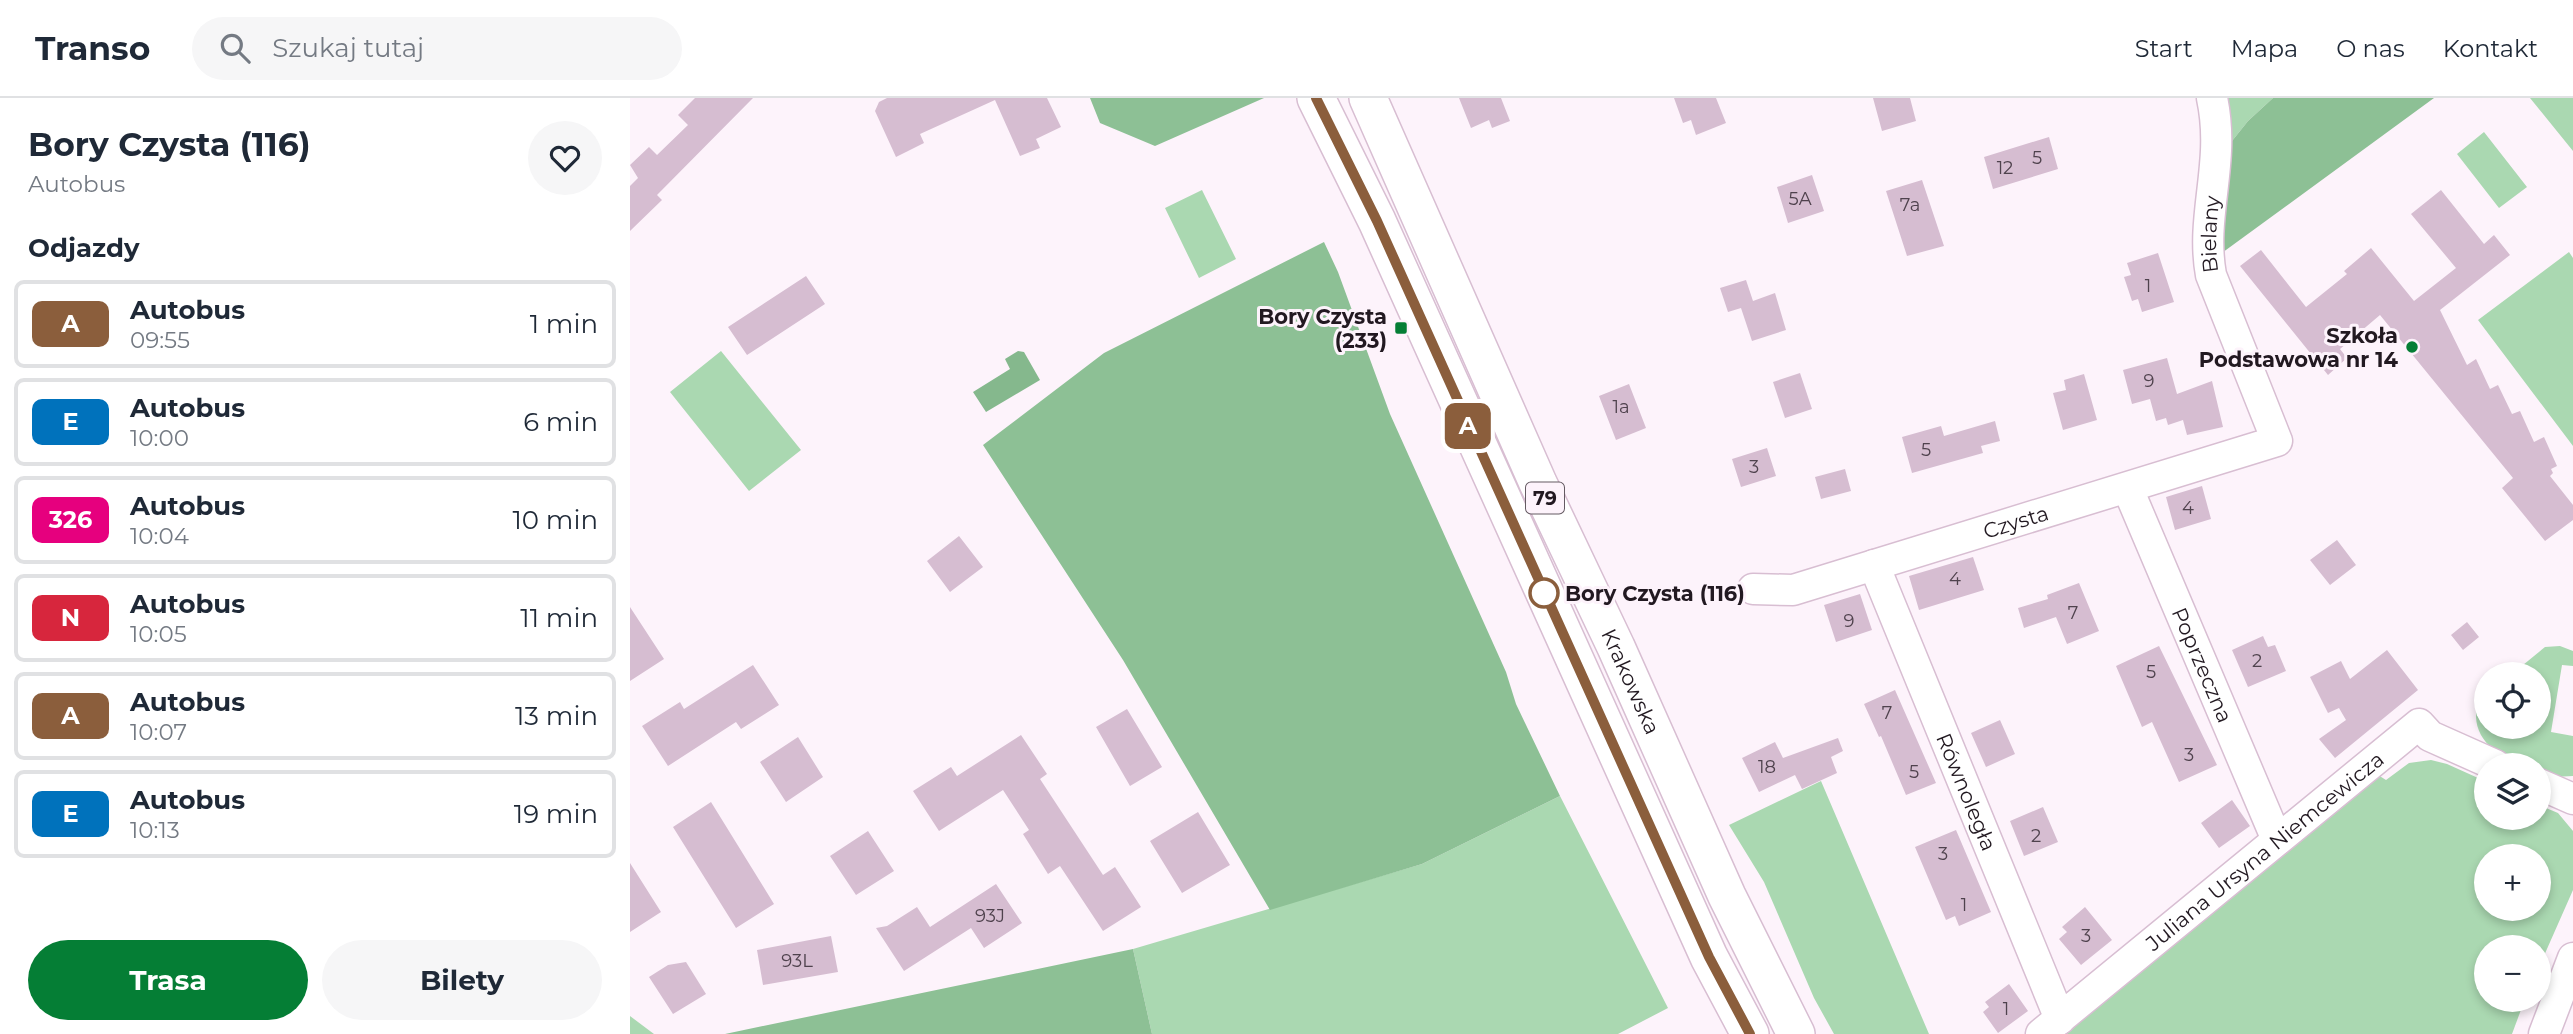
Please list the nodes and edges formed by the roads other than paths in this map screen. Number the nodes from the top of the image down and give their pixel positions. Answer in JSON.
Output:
{"nodes":[{"id":1,"x":1316,"y":98,"type":"edge"},
{"id":2,"x":1368,"y":98,"type":"edge"},
{"id":3,"x":2212,"y":98,"type":"edge"},
{"id":4,"x":2277,"y":441,"type":"joint"},
{"id":5,"x":2128,"y":489,"type":"junction"},
{"id":6,"x":1874,"y":565,"type":"junction"},
{"id":7,"x":1753,"y":589,"type":"dead end"},
{"id":8,"x":2474,"y":756,"type":"edge"},
{"id":9,"x":2551,"y":789,"type":"edge"},
{"id":10,"x":2573,"y":799,"type":"edge"},
{"id":11,"x":2277,"y":840,"type":"junction"},
{"id":12,"x":2573,"y":958,"type":"edge"},
{"id":13,"x":2050,"y":1027,"type":"edge"},
{"id":14,"x":1749,"y":1034,"type":"edge"},
{"id":15,"x":1796,"y":1034,"type":"edge"},
{"id":16,"x":2544,"y":1034,"type":"edge"}],
"edges":[{"from":1,"to":14,"type":"main road","name":"Krakowska","number":"79"},
{"from":2,"to":15,"type":"main road","name":"Krakowska","number":"79"},
{"from":3,"to":4,"type":"street","name":"Bielany"},
{"from":4,"to":5,"type":"street","name":"Czysta"},
{"from":5,"to":6,"type":"street","name":"Czysta"},
{"from":5,"to":11,"type":"street","name":"Poprzeczna"},
{"from":6,"to":7,"type":"street","name":"Czysta"},
{"from":6,"to":13,"type":"street","name":"Równoległa"},
{"from":8,"to":11,"type":"street","name":"Juliana Ursyna Niemcewicza"},
{"from":9,"to":10,"type":"street"},
{"from":11,"to":13,"type":"street","name":"Juliana Ursyna Niemcewicza"},
{"from":12,"to":16,"type":"street"}]}
